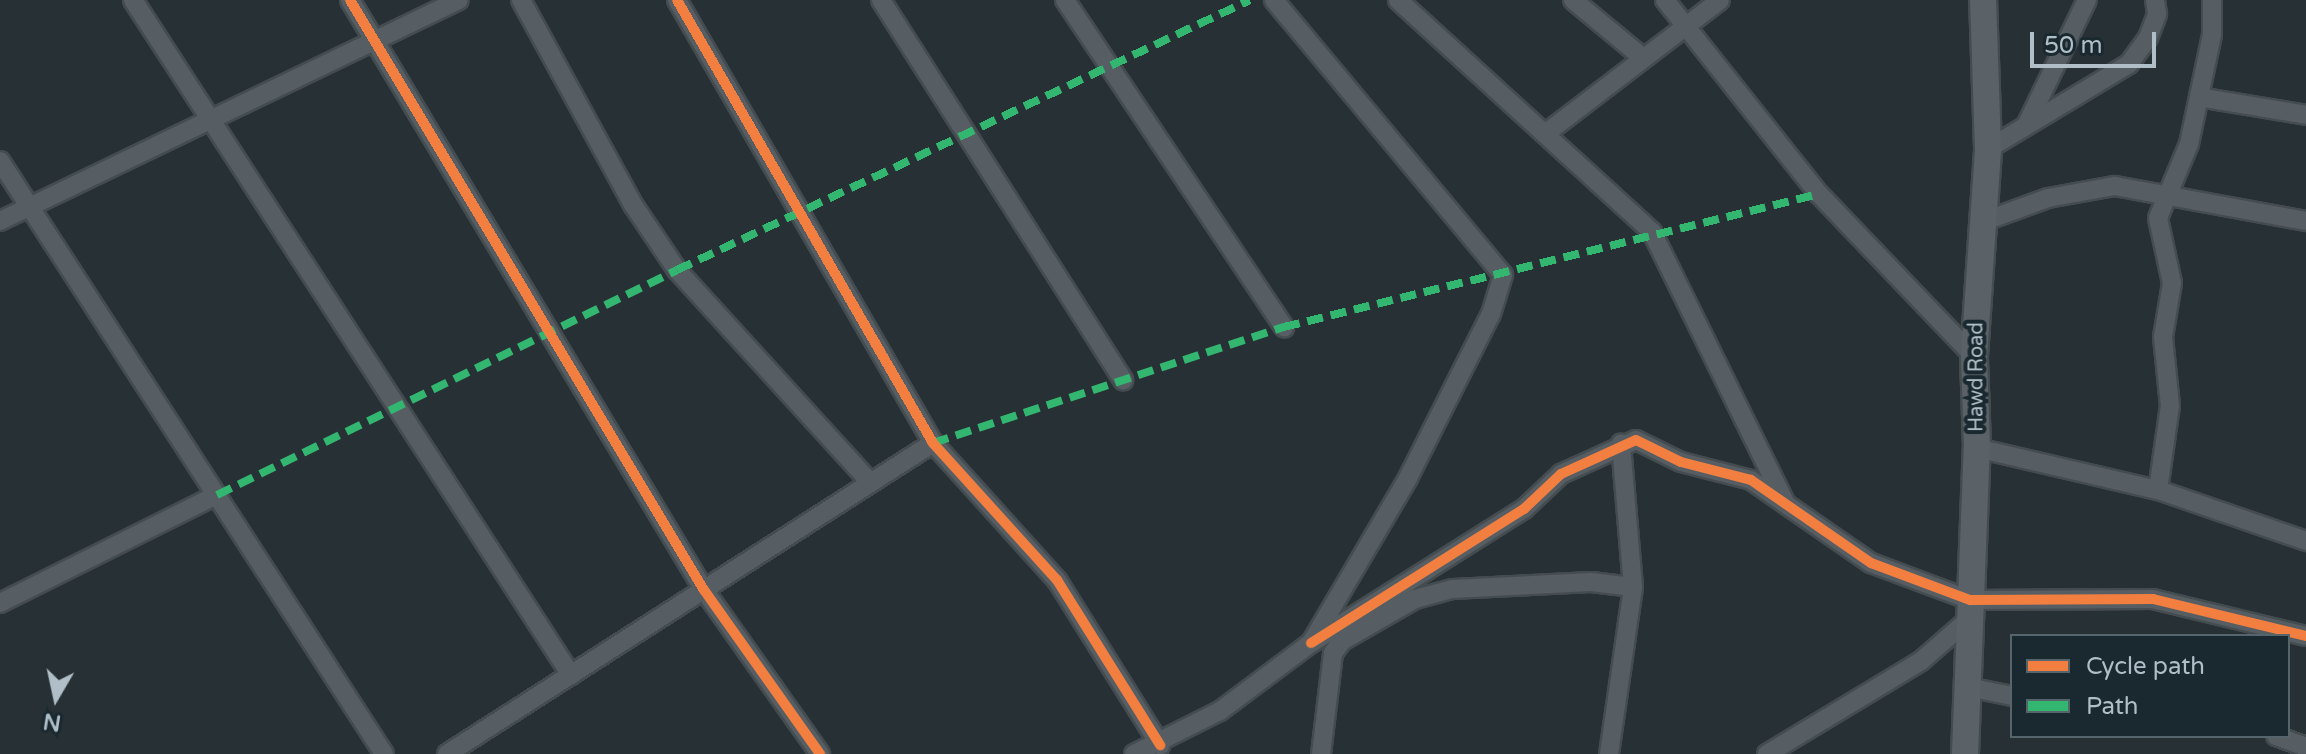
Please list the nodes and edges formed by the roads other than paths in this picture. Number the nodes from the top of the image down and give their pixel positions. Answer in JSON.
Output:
{"nodes":[{"id":1,"x":133,"y":0,"type":"edge"},
{"id":2,"x":350,"y":0,"type":"edge"},
{"id":3,"x":459,"y":0,"type":"edge"},
{"id":4,"x":521,"y":0,"type":"edge"},
{"id":5,"x":677,"y":0,"type":"edge"},
{"id":6,"x":881,"y":0,"type":"edge"},
{"id":7,"x":1065,"y":0,"type":"edge"},
{"id":8,"x":1274,"y":0,"type":"edge"},
{"id":9,"x":1398,"y":0,"type":"edge"},
{"id":10,"x":1573,"y":0,"type":"edge"},
{"id":11,"x":1665,"y":0,"type":"edge"},
{"id":12,"x":1720,"y":0,"type":"edge"},
{"id":13,"x":1983,"y":0,"type":"edge"},
{"id":14,"x":2087,"y":0,"type":"edge"},
{"id":15,"x":2155,"y":0,"type":"edge"},
{"id":16,"x":2212,"y":0,"type":"edge"},
{"id":17,"x":1686,"y":26,"type":"junction"},
{"id":18,"x":375,"y":41,"type":"junction"},
{"id":19,"x":1643,"y":58,"type":"junction"},
{"id":20,"x":2199,"y":97,"type":"junction"},
{"id":21,"x":2306,"y":115,"type":"edge"},
{"id":22,"x":211,"y":120,"type":"junction"},
{"id":23,"x":2026,"y":126,"type":"junction"},
{"id":24,"x":1545,"y":134,"type":"junction"},
{"id":25,"x":1988,"y":149,"type":"junction"},
{"id":26,"x":0,"y":161,"type":"edge"},
{"id":27,"x":2167,"y":197,"type":"junction"},
{"id":28,"x":30,"y":207,"type":"junction"},
{"id":29,"x":0,"y":221,"type":"edge"},
{"id":30,"x":1985,"y":221,"type":"junction"},
{"id":31,"x":2306,"y":221,"type":"edge"},
{"id":32,"x":1284,"y":327,"type":"dead end"},
{"id":33,"x":1974,"y":356,"type":"junction"},
{"id":34,"x":1123,"y":380,"type":"dead end"},
{"id":35,"x":933,"y":443,"type":"junction"},
{"id":36,"x":1621,"y":444,"type":"junction"},
{"id":37,"x":1977,"y":448,"type":"junction"},
{"id":38,"x":871,"y":483,"type":"junction"},
{"id":39,"x":2158,"y":490,"type":"junction"},
{"id":40,"x":217,"y":495,"type":"junction"},
{"id":41,"x":1787,"y":507,"type":"junction"},
{"id":42,"x":2306,"y":541,"type":"edge"},
{"id":43,"x":1633,"y":587,"type":"junction"},
{"id":44,"x":704,"y":590,"type":"junction"},
{"id":45,"x":0,"y":603,"type":"edge"},
{"id":46,"x":1969,"y":610,"type":"junction"},
{"id":47,"x":2306,"y":636,"type":"edge"},
{"id":48,"x":1311,"y":643,"type":"junction"},
{"id":49,"x":571,"y":675,"type":"junction"},
{"id":50,"x":1968,"y":687,"type":"junction"},
{"id":51,"x":2010,"y":696,"type":"edge"},
{"id":52,"x":2281,"y":738,"type":"edge"},
{"id":53,"x":1160,"y":745,"type":"junction"},
{"id":54,"x":2306,"y":747,"type":"edge"},
{"id":55,"x":384,"y":754,"type":"edge"},
{"id":56,"x":447,"y":754,"type":"edge"},
{"id":57,"x":820,"y":754,"type":"edge"},
{"id":58,"x":1134,"y":754,"type":"edge"},
{"id":59,"x":1321,"y":754,"type":"edge"},
{"id":60,"x":1609,"y":754,"type":"edge"},
{"id":61,"x":1767,"y":754,"type":"edge"},
{"id":62,"x":1965,"y":754,"type":"edge"}],
"edges":[{"from":1,"to":22,"type":"street"},
{"from":2,"to":18,"type":"street"},
{"from":3,"to":18,"type":"street"},
{"from":4,"to":38,"type":"street"},
{"from":5,"to":35,"type":"street"},
{"from":6,"to":34,"type":"street"},
{"from":7,"to":32,"type":"street"},
{"from":8,"to":48,"type":"street"},
{"from":9,"to":24,"type":"street"},
{"from":10,"to":19,"type":"street"},
{"from":11,"to":17,"type":"street"},
{"from":12,"to":17,"type":"street"},
{"from":13,"to":25,"type":"main road","name":"Hawd Road"},
{"from":14,"to":23,"type":"street"},
{"from":15,"to":23,"type":"street"},
{"from":16,"to":20,"type":"street"},
{"from":17,"to":19,"type":"street"},
{"from":17,"to":33,"type":"street"},
{"from":18,"to":22,"type":"street"},
{"from":18,"to":44,"type":"street"},
{"from":19,"to":24,"type":"street"},
{"from":20,"to":21,"type":"street"},
{"from":20,"to":27,"type":"street"},
{"from":22,"to":28,"type":"street"},
{"from":22,"to":49,"type":"street"},
{"from":23,"to":25,"type":"street"},
{"from":24,"to":41,"type":"street"},
{"from":25,"to":30,"type":"main road","name":"Hawd Road"},
{"from":26,"to":28,"type":"street"},
{"from":27,"to":30,"type":"street"},
{"from":27,"to":31,"type":"street"},
{"from":27,"to":39,"type":"street"},
{"from":28,"to":29,"type":"street"},
{"from":28,"to":40,"type":"street"},
{"from":30,"to":33,"type":"main road","name":"Hawd Road"},
{"from":33,"to":37,"type":"main road","name":"Hawd Road"},
{"from":35,"to":38,"type":"street"},
{"from":35,"to":53,"type":"street"},
{"from":36,"to":41,"type":"street"},
{"from":36,"to":43,"type":"street"},
{"from":36,"to":48,"type":"street"},
{"from":37,"to":39,"type":"street"},
{"from":37,"to":46,"type":"main road","name":"Hawd Road"},
{"from":38,"to":44,"type":"street"},
{"from":39,"to":42,"type":"street"},
{"from":40,"to":45,"type":"street"},
{"from":40,"to":55,"type":"street"},
{"from":41,"to":46,"type":"street"},
{"from":43,"to":59,"type":"street"},
{"from":43,"to":60,"type":"street"},
{"from":44,"to":49,"type":"street"},
{"from":44,"to":57,"type":"street"},
{"from":46,"to":47,"type":"street"},
{"from":46,"to":50,"type":"main road","name":"Hawd Road"},
{"from":46,"to":61,"type":"street"},
{"from":48,"to":53,"type":"street"},
{"from":49,"to":56,"type":"street"},
{"from":50,"to":51,"type":"street"},
{"from":50,"to":62,"type":"main road","name":"Hawd Road"},
{"from":52,"to":54,"type":"street"},
{"from":53,"to":58,"type":"street"}]}
